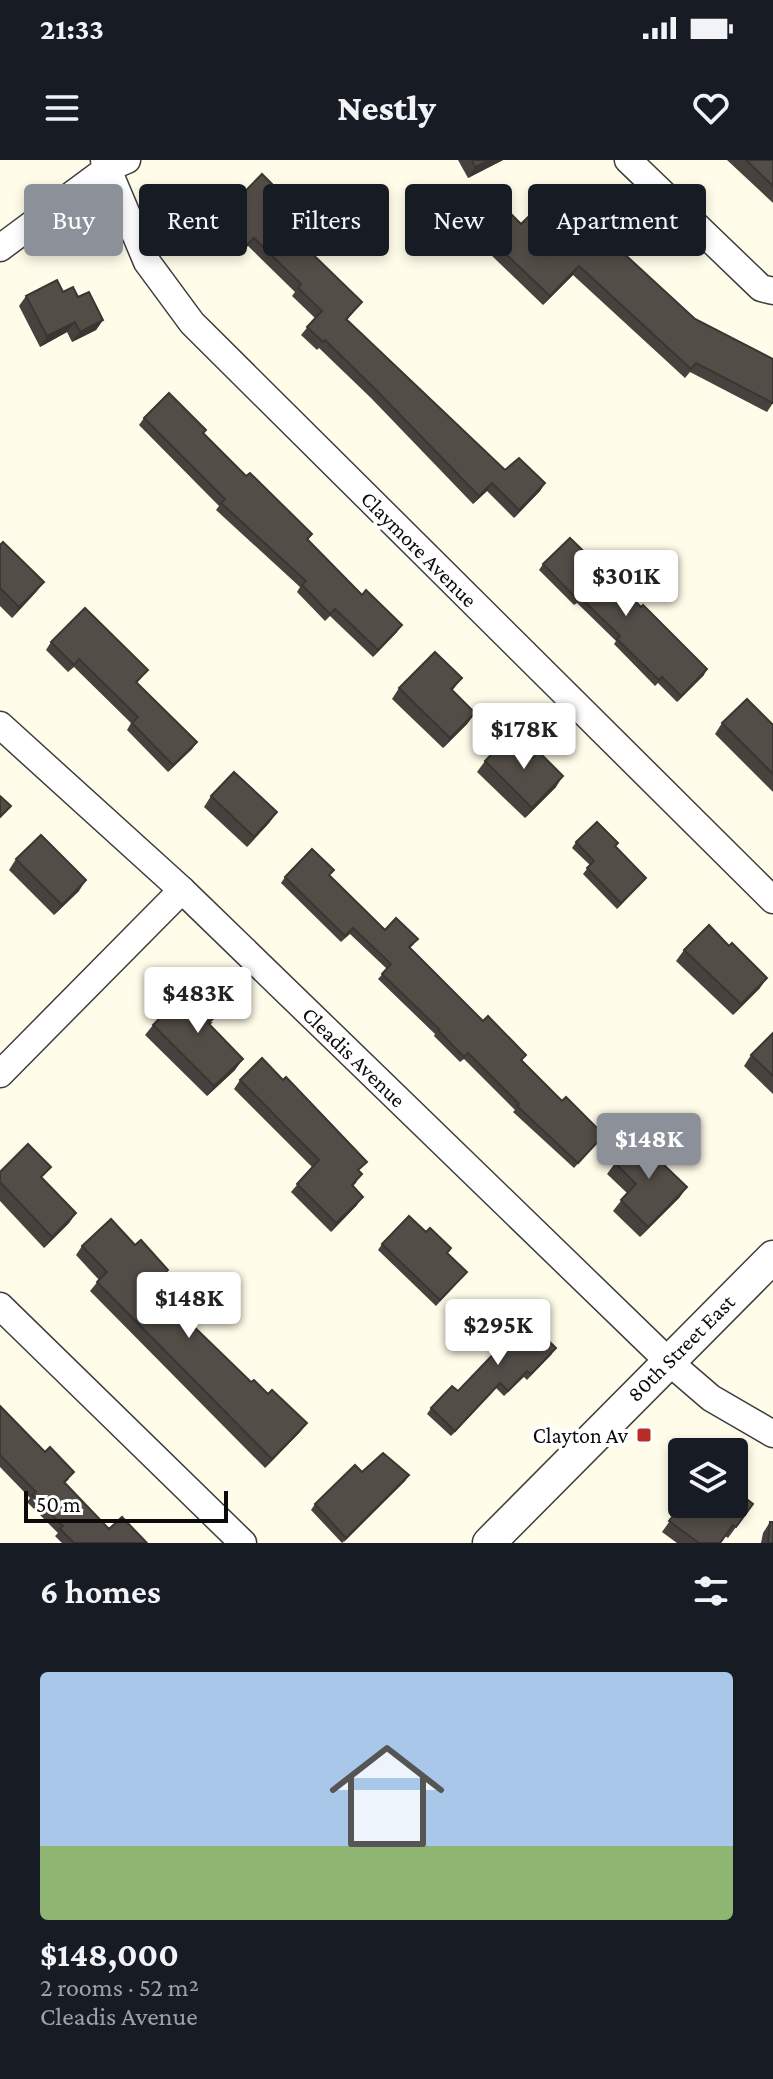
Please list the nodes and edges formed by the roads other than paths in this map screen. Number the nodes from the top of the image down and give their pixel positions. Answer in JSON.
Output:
{"nodes":[{"id":1,"x":628,"y":160,"type":"edge"},
{"id":2,"x":113,"y":163,"type":"edge"},
{"id":3,"x":0,"y":248,"type":"edge"},
{"id":4,"x":773,"y":291,"type":"edge"},
{"id":5,"x":0,"y":725,"type":"edge"},
{"id":6,"x":182,"y":890,"type":"junction"},
{"id":7,"x":773,"y":900,"type":"edge"},
{"id":8,"x":0,"y":1074,"type":"edge"},
{"id":9,"x":773,"y":1257,"type":"edge"},
{"id":10,"x":0,"y":1306,"type":"edge"},
{"id":11,"x":668,"y":1361,"type":"junction"},
{"id":12,"x":773,"y":1434,"type":"edge"},
{"id":13,"x":243,"y":1543,"type":"edge"},
{"id":14,"x":489,"y":1543,"type":"edge"}],
"edges":[{"from":1,"to":4,"type":"street"},
{"from":2,"to":3,"type":"street"},
{"from":2,"to":7,"type":"street","name":"Claymore Avenue"},
{"from":5,"to":6,"type":"street","name":"Cleadis Avenue"},
{"from":6,"to":8,"type":"street"},
{"from":6,"to":11,"type":"street","name":"Cleadis Avenue"},
{"from":9,"to":11,"type":"street","name":"80th Street East"},
{"from":10,"to":13,"type":"street"},
{"from":11,"to":12,"type":"street","name":"Cleadis Avenue"},
{"from":11,"to":14,"type":"street","name":"80th Street East"}]}
